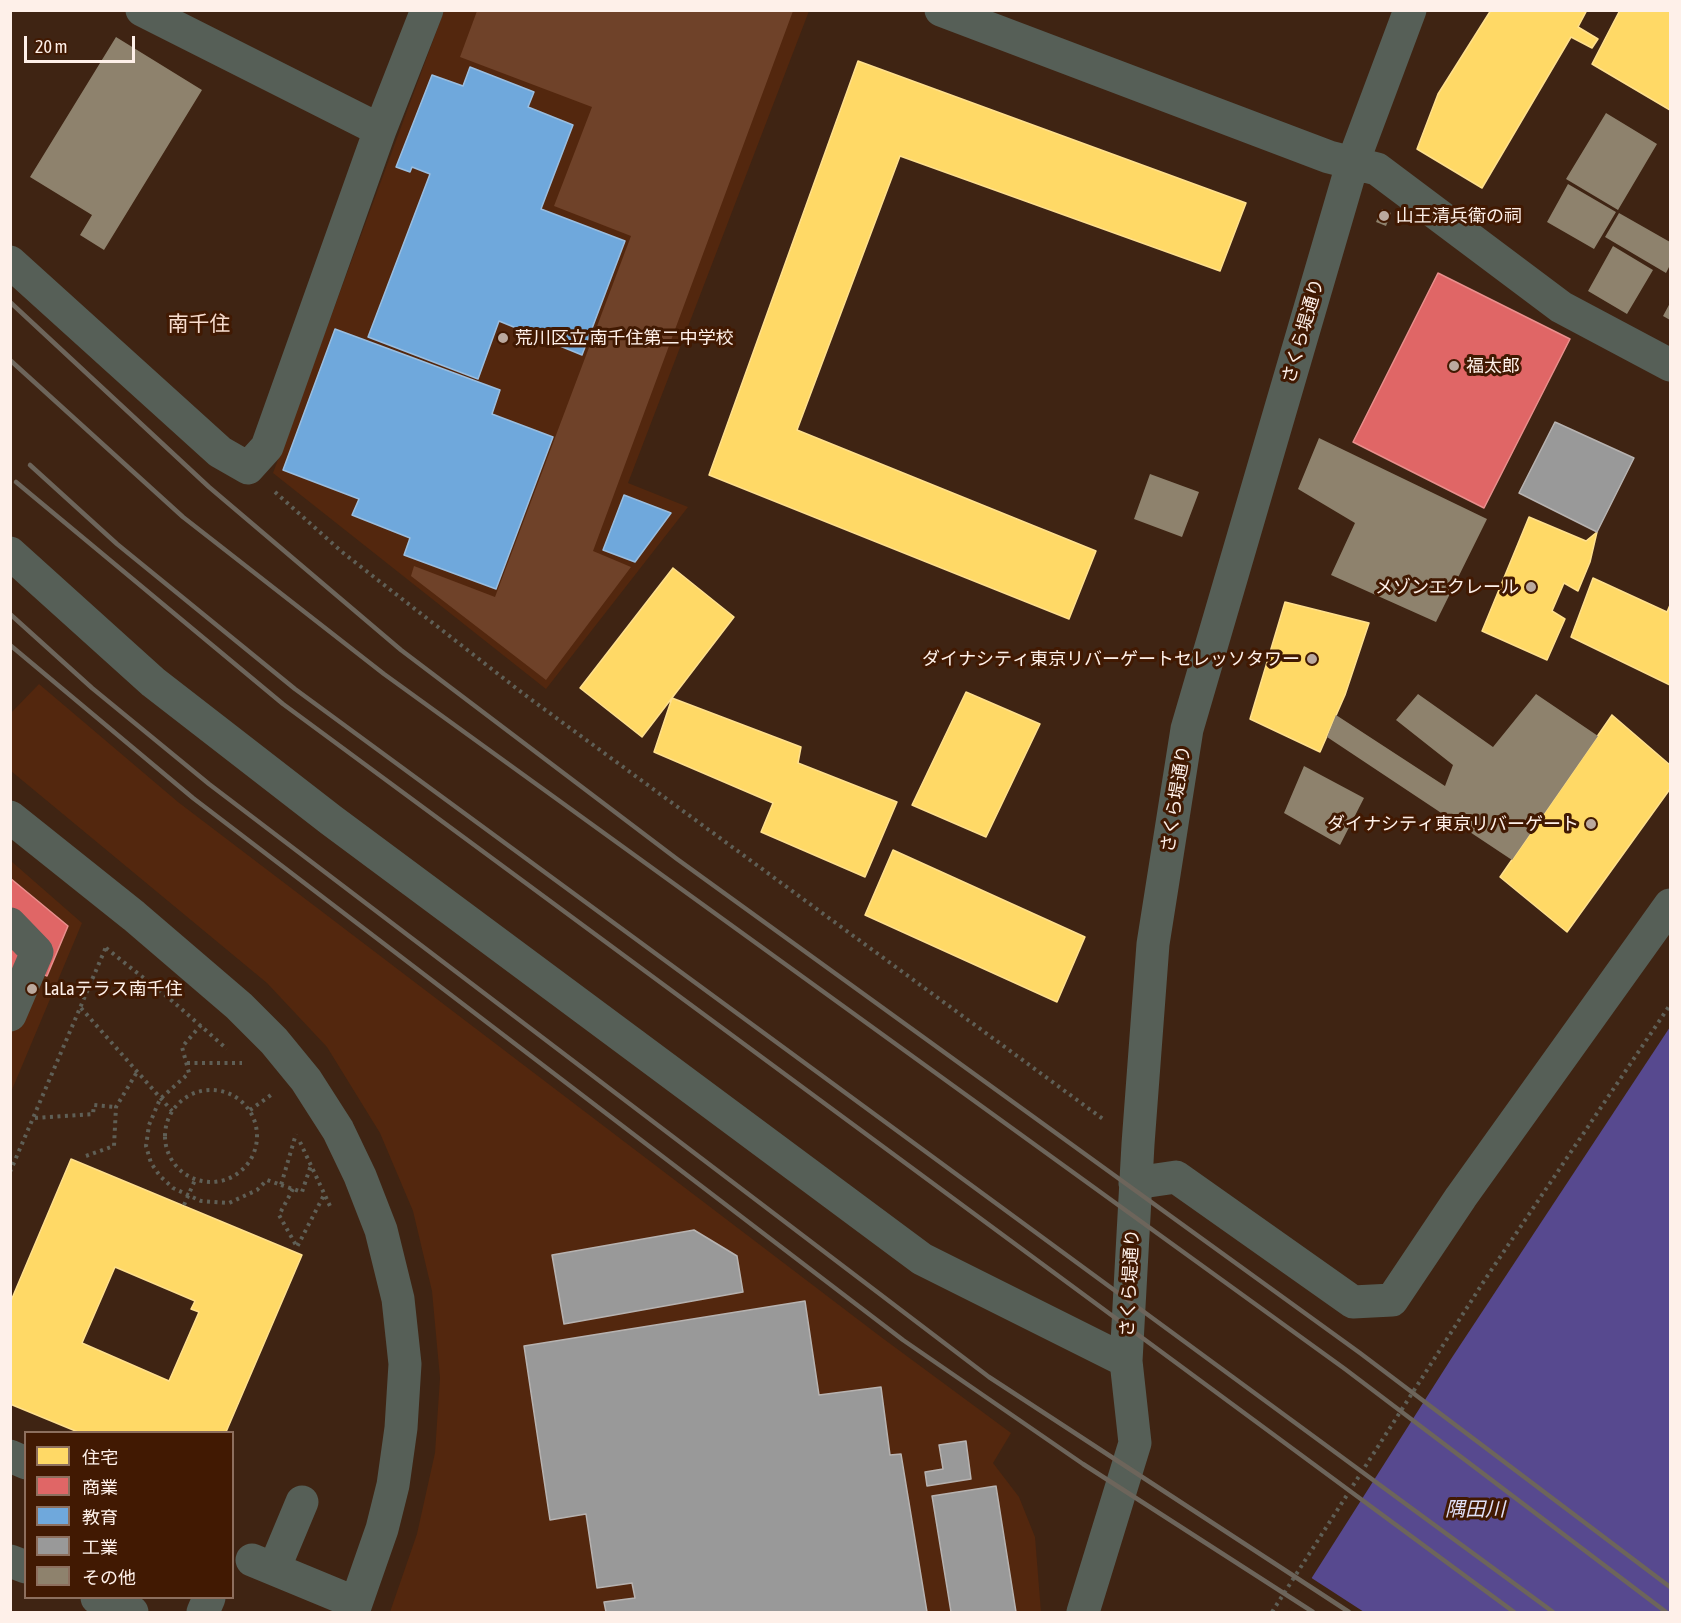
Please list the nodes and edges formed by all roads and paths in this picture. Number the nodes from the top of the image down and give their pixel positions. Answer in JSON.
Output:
{"nodes":[{"id":1,"x":142,"y":10,"type":"edge"},
{"id":2,"x":427,"y":10,"type":"edge"},
{"id":3,"x":941,"y":10,"type":"edge"},
{"id":4,"x":1410,"y":10,"type":"edge"},
{"id":5,"x":186,"y":20,"type":"edge"},
{"id":6,"x":381,"y":130,"type":"junction"},
{"id":7,"x":1352,"y":165,"type":"junction"},
{"id":8,"x":10,"y":262,"type":"edge"},
{"id":9,"x":1671,"y":365,"type":"edge"},
{"id":10,"x":248,"y":468,"type":"junction"},
{"id":11,"x":10,"y":553,"type":"edge"},
{"id":12,"x":10,"y":816,"type":"edge"},
{"id":13,"x":1671,"y":905,"type":"edge"},
{"id":14,"x":10,"y":924,"type":"edge"},
{"id":15,"x":109,"y":941,"type":"dead end"},
{"id":16,"x":106,"y":948,"type":"junction"},
{"id":17,"x":1671,"y":1005,"type":"edge"},
{"id":18,"x":81,"y":1008,"type":"junction"},
{"id":19,"x":10,"y":1015,"type":"edge"},
{"id":20,"x":201,"y":1025,"type":"junction"},
{"id":21,"x":187,"y":1063,"type":"junction"},
{"id":22,"x":242,"y":1063,"type":"junction"},
{"id":23,"x":249,"y":1071,"type":"dead end"},
{"id":24,"x":137,"y":1072,"type":"junction"},
{"id":25,"x":263,"y":1088,"type":"dead end"},
{"id":26,"x":276,"y":1092,"type":"dead end"},
{"id":27,"x":270,"y":1096,"type":"junction"},
{"id":28,"x":160,"y":1099,"type":"junction"},
{"id":29,"x":276,"y":1104,"type":"dead end"},
{"id":30,"x":116,"y":1107,"type":"junction"},
{"id":31,"x":250,"y":1110,"type":"junction"},
{"id":32,"x":172,"y":1111,"type":"junction"},
{"id":33,"x":34,"y":1118,"type":"junction"},
{"id":34,"x":1138,"y":1144,"type":"junction"},
{"id":35,"x":86,"y":1156,"type":"dead end"},
{"id":36,"x":311,"y":1165,"type":"junction"},
{"id":37,"x":10,"y":1172,"type":"edge"},
{"id":38,"x":195,"y":1180,"type":"junction"},
{"id":39,"x":1135,"y":1184,"type":"junction"},
{"id":40,"x":281,"y":1185,"type":"junction"},
{"id":41,"x":293,"y":1189,"type":"junction"},
{"id":42,"x":324,"y":1194,"type":"junction"},
{"id":43,"x":189,"y":1196,"type":"junction"},
{"id":44,"x":184,"y":1205,"type":"dead end"},
{"id":45,"x":330,"y":1206,"type":"dead end"},
{"id":46,"x":1126,"y":1361,"type":"junction"},
{"id":47,"x":10,"y":1456,"type":"edge"},
{"id":48,"x":24,"y":1462,"type":"edge"},
{"id":49,"x":302,"y":1502,"type":"dead end"},
{"id":50,"x":100,"y":1599,"type":"edge"},
{"id":51,"x":355,"y":1608,"type":"edge"},
{"id":52,"x":132,"y":1612,"type":"edge"},
{"id":53,"x":1083,"y":1612,"type":"edge"},
{"id":54,"x":1272,"y":1612,"type":"edge"}],
"edges":[{"from":1,"to":5,"type":"street"},
{"from":2,"to":6,"type":"street"},
{"from":3,"to":7,"type":"street"},
{"from":4,"to":7,"type":"street","name":"さくら堤通り"},
{"from":5,"to":6,"type":"street"},
{"from":6,"to":10,"type":"street"},
{"from":7,"to":9,"type":"street"},
{"from":7,"to":34,"type":"street","name":"さくら堤通り"},
{"from":8,"to":10,"type":"street"},
{"from":10,"to":34,"type":"path"},
{"from":11,"to":46,"type":"street"},
{"from":12,"to":51,"type":"street"},
{"from":13,"to":39,"type":"street"},
{"from":14,"to":19,"type":"street"},
{"from":15,"to":16,"type":"path"},
{"from":16,"to":18,"type":"path"},
{"from":16,"to":20,"type":"path"},
{"from":17,"to":54,"type":"path"},
{"from":18,"to":24,"type":"path"},
{"from":18,"to":33,"type":"path"},
{"from":20,"to":21,"type":"path"},
{"from":20,"to":22,"type":"path"},
{"from":21,"to":22,"type":"path"},
{"from":21,"to":28,"type":"path"},
{"from":22,"to":23,"type":"path"},
{"from":24,"to":28,"type":"path"},
{"from":24,"to":30,"type":"path"},
{"from":25,"to":27,"type":"path"},
{"from":26,"to":27,"type":"path"},
{"from":27,"to":29,"type":"path"},
{"from":27,"to":31,"type":"path"},
{"from":28,"to":32,"type":"path"},
{"from":28,"to":43,"type":"path"},
{"from":30,"to":33,"type":"path"},
{"from":30,"to":35,"type":"path"},
{"from":31,"to":32,"type":"path"},
{"from":31,"to":38,"type":"path"},
{"from":32,"to":38,"type":"path"},
{"from":33,"to":37,"type":"path"},
{"from":34,"to":39,"type":"street","name":"さくら堤通り"},
{"from":36,"to":40,"type":"path"},
{"from":36,"to":41,"type":"path"},
{"from":36,"to":42,"type":"path"},
{"from":38,"to":43,"type":"path"},
{"from":39,"to":46,"type":"street","name":"さくら堤通り"},
{"from":40,"to":41,"type":"path"},
{"from":40,"to":43,"type":"path"},
{"from":41,"to":42,"type":"path"},
{"from":42,"to":45,"type":"path"},
{"from":43,"to":44,"type":"path"},
{"from":46,"to":53,"type":"street","name":"さくら堤通り"},
{"from":47,"to":48,"type":"street"},
{"from":49,"to":51,"type":"street"},
{"from":50,"to":52,"type":"street"}]}
